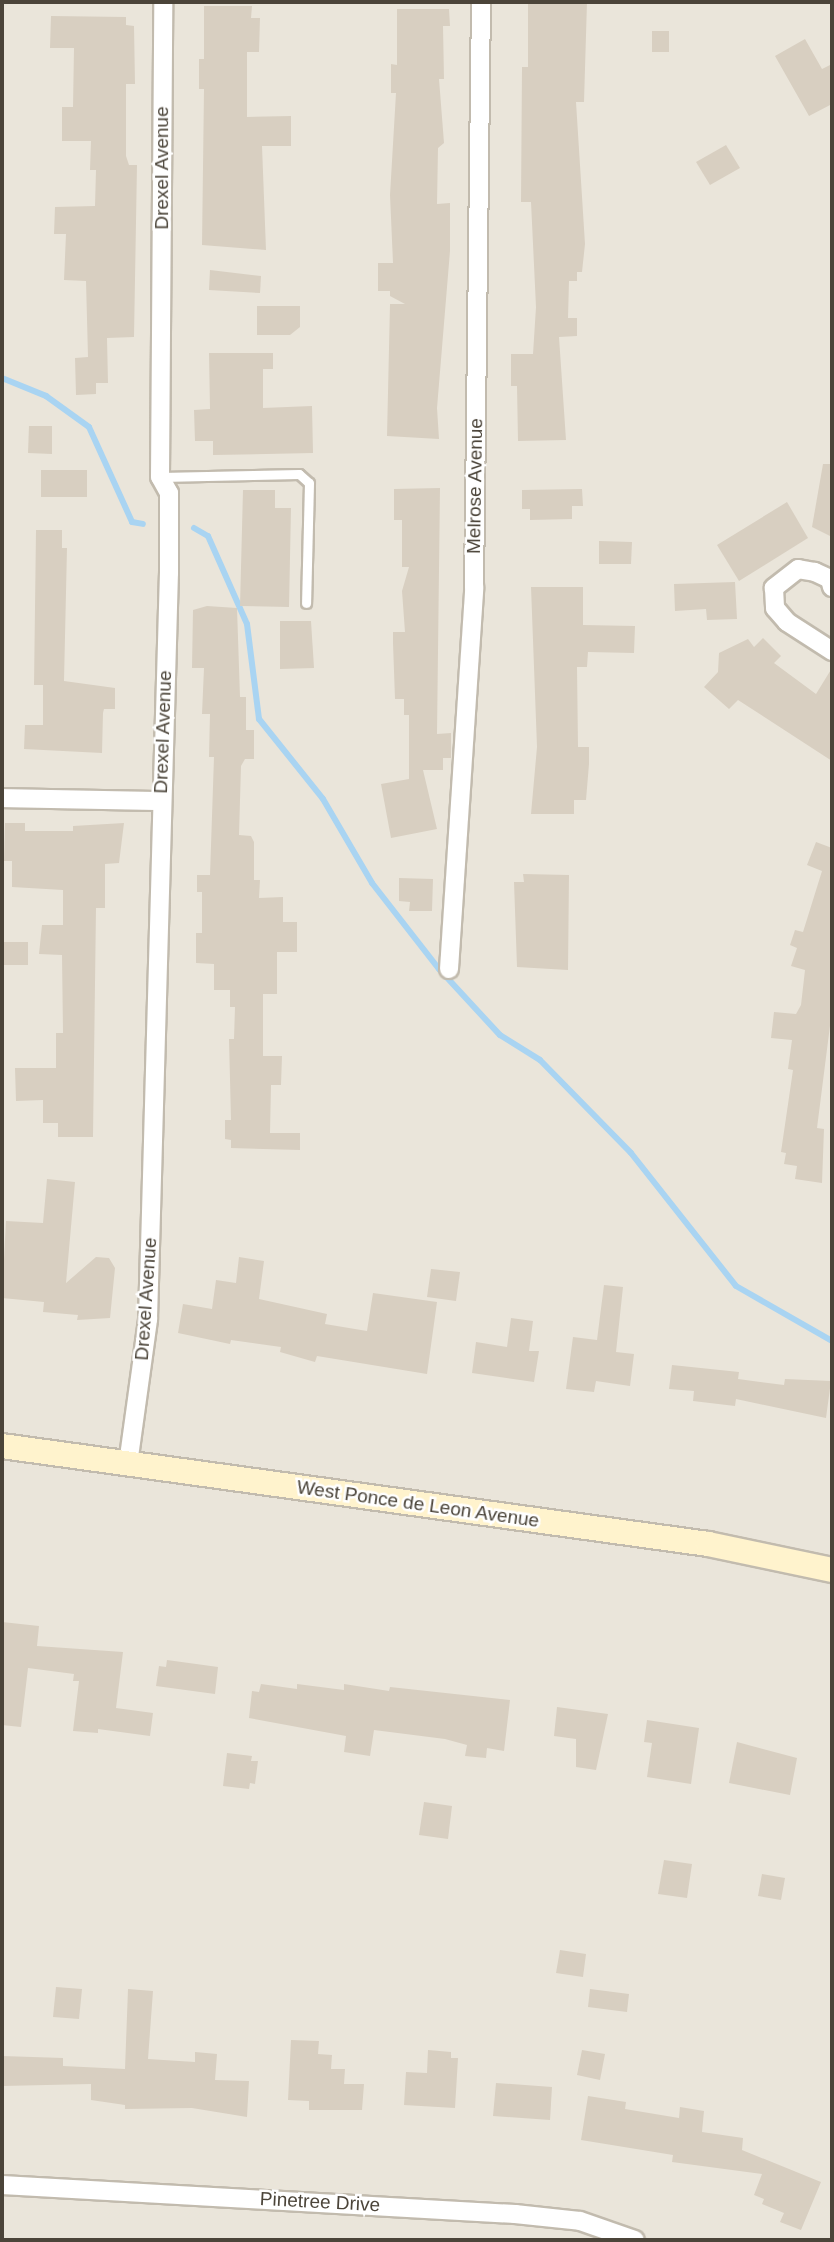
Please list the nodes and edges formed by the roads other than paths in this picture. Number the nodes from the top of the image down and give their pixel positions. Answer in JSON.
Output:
{"nodes":[{"id":1,"x":163,"y":2,"type":"edge"},
{"id":2,"x":481,"y":2,"type":"edge"},
{"id":3,"x":160,"y":477,"type":"junction"},
{"id":4,"x":832,"y":587,"type":"edge"},
{"id":5,"x":306,"y":603,"type":"dead end"},
{"id":6,"x":832,"y":652,"type":"edge"},
{"id":7,"x":2,"y":797,"type":"edge"},
{"id":8,"x":160,"y":801,"type":"junction"},
{"id":9,"x":449,"y":969,"type":"dead end"},
{"id":10,"x":2,"y":1446,"type":"edge"},
{"id":11,"x":128,"y":1464,"type":"junction"},
{"id":12,"x":832,"y":1570,"type":"edge"},
{"id":13,"x":2,"y":2185,"type":"edge"},
{"id":14,"x":635,"y":2240,"type":"edge"}],
"edges":[{"from":1,"to":3,"type":"street","name":"Drexel Avenue"},
{"from":2,"to":9,"type":"street","name":"Melrose Avenue"},
{"from":3,"to":5,"type":"lane"},
{"from":3,"to":8,"type":"street","name":"Drexel Avenue"},
{"from":4,"to":6,"type":"street"},
{"from":7,"to":8,"type":"street"},
{"from":8,"to":11,"type":"street","name":"Drexel Avenue"},
{"from":10,"to":11,"type":"main road","name":"West Ponce de Leon Avenue"},
{"from":11,"to":12,"type":"main road","name":"West Ponce de Leon Avenue"},
{"from":13,"to":14,"type":"street","name":"Pinetree Drive"}]}
